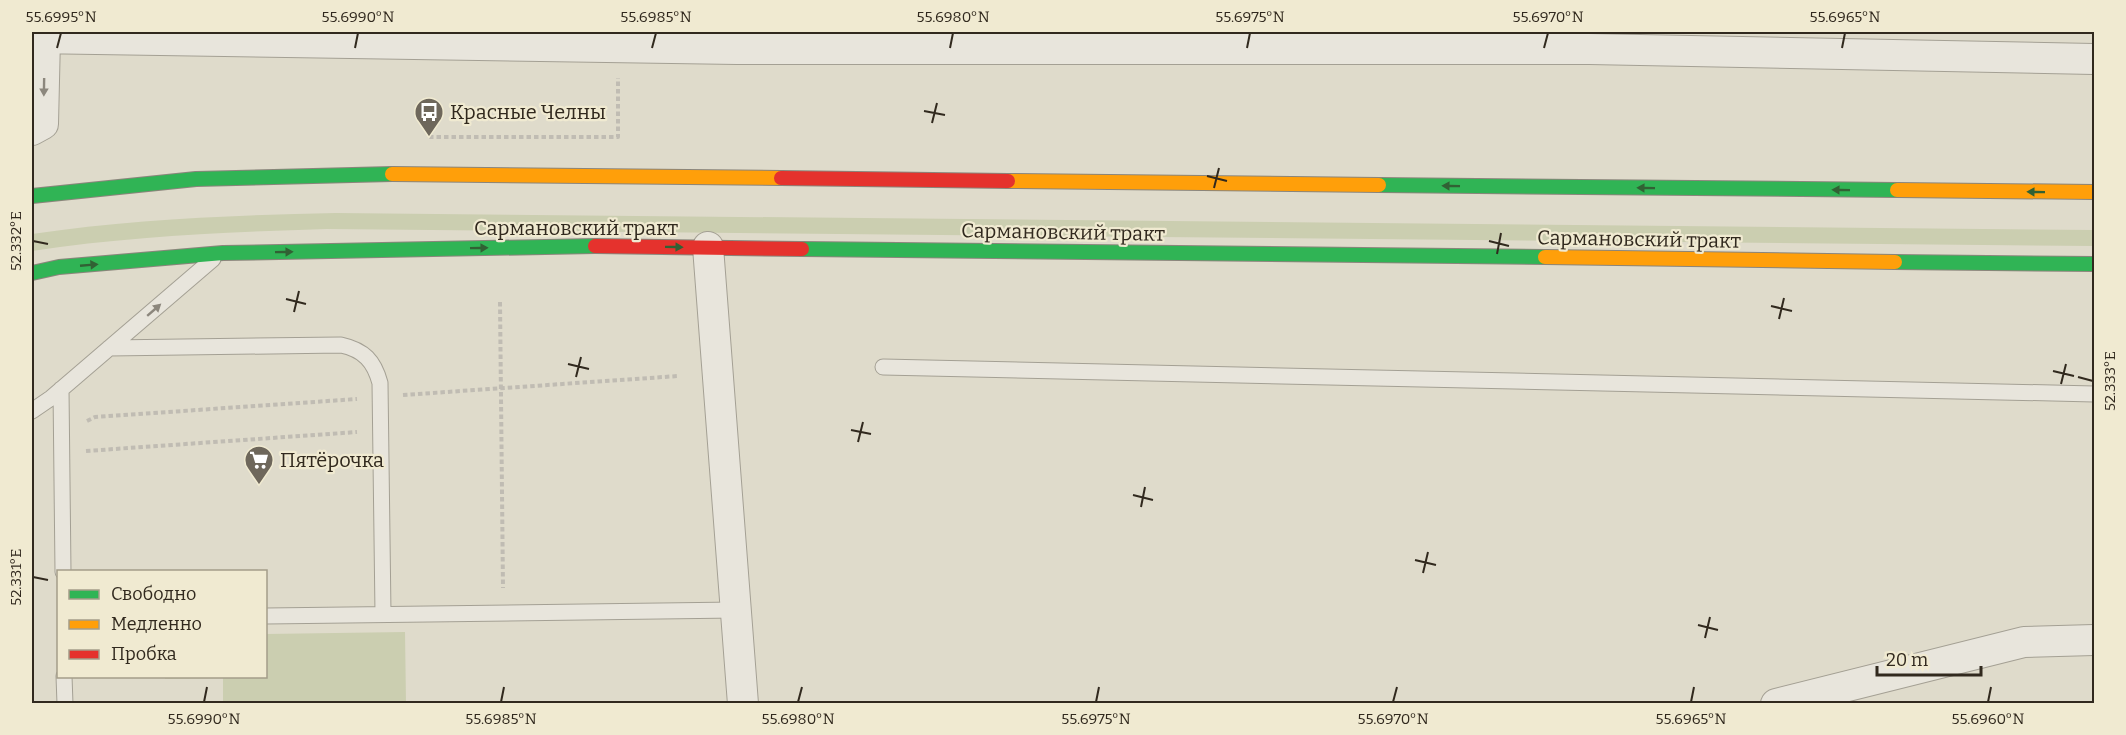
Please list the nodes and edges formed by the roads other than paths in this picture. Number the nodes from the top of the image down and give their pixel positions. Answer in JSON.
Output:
{"nodes":[{"id":1,"x":40,"y":36,"type":"edge"},
{"id":2,"x":697,"y":40,"type":"edge"},
{"id":3,"x":1589,"y":40,"type":"edge"},
{"id":4,"x":778,"y":41,"type":"edge"},
{"id":5,"x":2094,"y":59,"type":"edge"},
{"id":6,"x":32,"y":130,"type":"edge"},
{"id":7,"x":2094,"y":192,"type":"edge"},
{"id":8,"x":32,"y":196,"type":"edge"},
{"id":9,"x":708,"y":247,"type":"junction"},
{"id":10,"x":219,"y":254,"type":"junction"},
{"id":11,"x":2094,"y":264,"type":"edge"},
{"id":12,"x":32,"y":273,"type":"edge"},
{"id":13,"x":110,"y":348,"type":"junction"},
{"id":14,"x":883,"y":367,"type":"dead end"},
{"id":15,"x":61,"y":389,"type":"junction"},
{"id":16,"x":2094,"y":394,"type":"edge"},
{"id":17,"x":32,"y":411,"type":"edge"},
{"id":18,"x":63,"y":570,"type":"edge"},
{"id":19,"x":736,"y":610,"type":"junction"},
{"id":20,"x":383,"y":614,"type":"junction"},
{"id":21,"x":267,"y":616,"type":"edge"},
{"id":22,"x":2094,"y":640,"type":"edge"},
{"id":23,"x":64,"y":678,"type":"edge"},
{"id":24,"x":65,"y":704,"type":"edge"},
{"id":25,"x":743,"y":704,"type":"edge"},
{"id":26,"x":1776,"y":704,"type":"edge"}],
"edges":[{"from":1,"to":2,"type":"street"},
{"from":1,"to":6,"type":"street","one_way":true},
{"from":2,"to":4,"type":"street"},
{"from":3,"to":4,"type":"street"},
{"from":3,"to":5,"type":"street"},
{"from":7,"to":8,"type":"main road","one_way":true},
{"from":10,"to":9,"type":"main road","name":"Сармановский тракт","one_way":true},
{"from":9,"to":11,"type":"main road","name":"Сармановский тракт"},
{"from":9,"to":19,"type":"street"},
{"from":12,"to":10,"type":"main road","name":"Сармановский тракт","one_way":true},
{"from":13,"to":10,"type":"lane","one_way":true},
{"from":13,"to":15,"type":"lane"},
{"from":13,"to":20,"type":"lane"},
{"from":14,"to":16,"type":"lane"},
{"from":15,"to":17,"type":"lane"},
{"from":15,"to":18,"type":"lane"},
{"from":19,"to":20,"type":"lane"},
{"from":19,"to":25,"type":"street"},
{"from":20,"to":21,"type":"lane"},
{"from":22,"to":26,"type":"street"},
{"from":23,"to":24,"type":"lane"}]}
